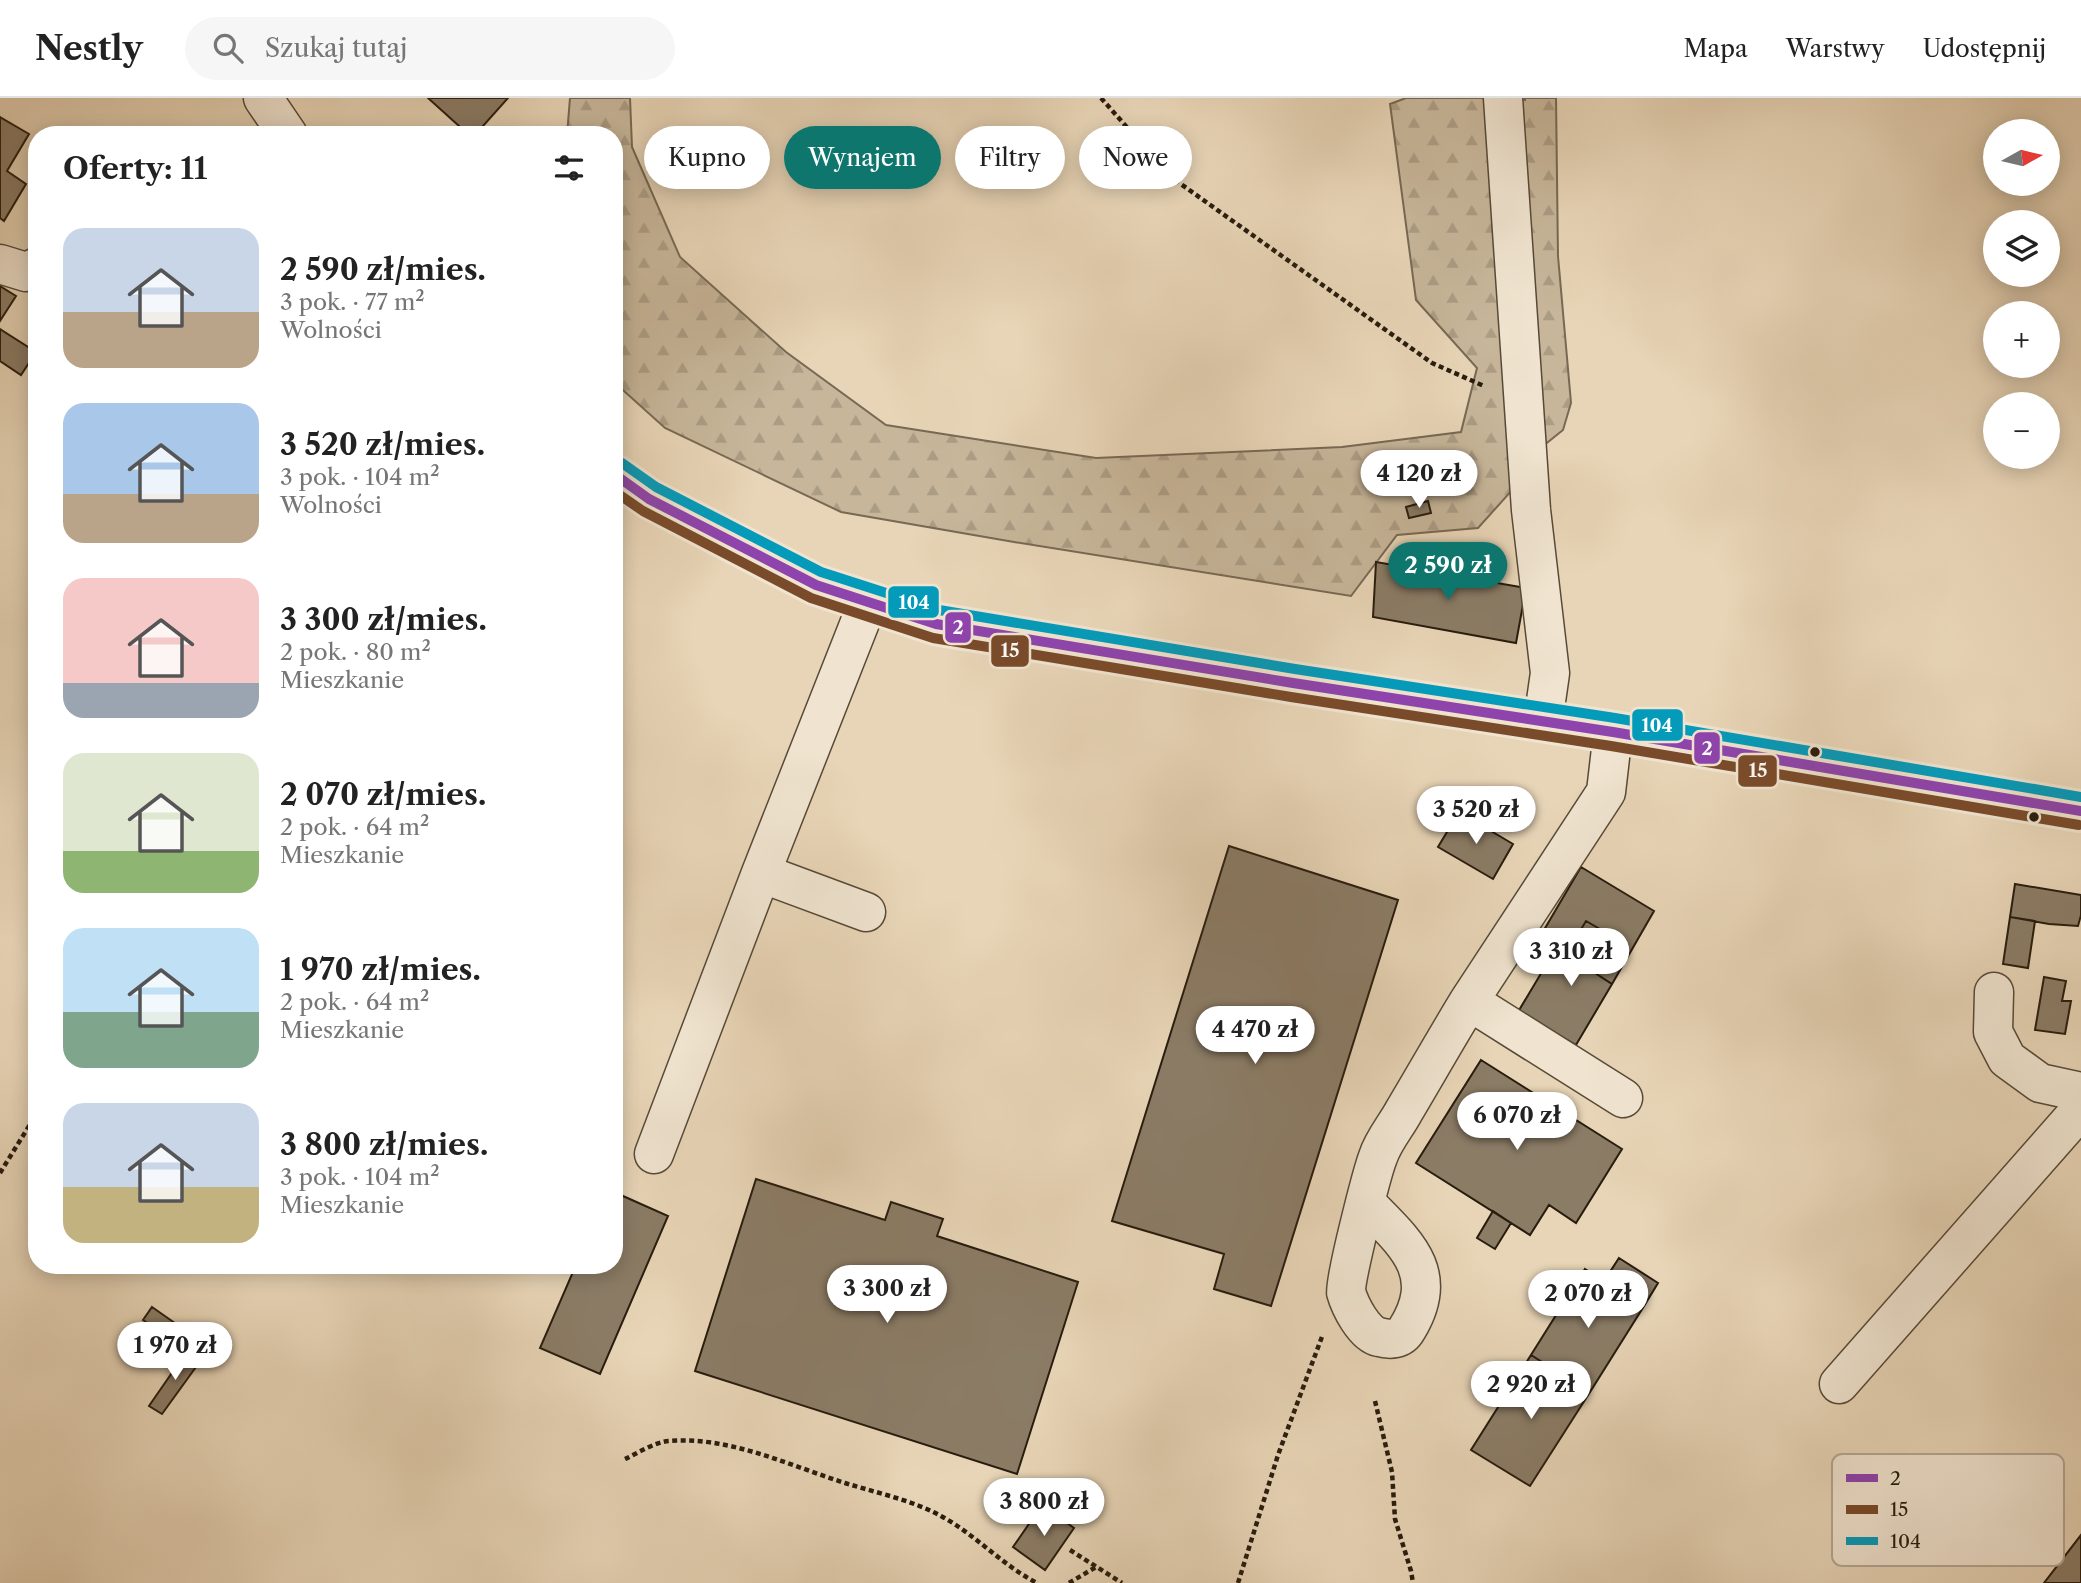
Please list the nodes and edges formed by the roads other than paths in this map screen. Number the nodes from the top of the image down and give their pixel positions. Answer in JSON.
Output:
{"nodes":[{"id":1,"x":263,"y":98,"type":"edge"},
{"id":2,"x":1503,"y":98,"type":"edge"},
{"id":3,"x":282,"y":126,"type":"edge"},
{"id":4,"x":0,"y":264,"type":"edge"},
{"id":5,"x":28,"y":271,"type":"edge"},
{"id":6,"x":623,"y":480,"type":"edge"},
{"id":7,"x":868,"y":602,"type":"junction"},
{"id":8,"x":1543,"y":722,"type":"junction"},
{"id":9,"x":1613,"y":732,"type":"junction"},
{"id":10,"x":2081,"y":811,"type":"edge"},
{"id":11,"x":761,"y":873,"type":"junction"},
{"id":12,"x":866,"y":912,"type":"dead end"},
{"id":13,"x":1994,"y":992,"type":"dead end"},
{"id":14,"x":1469,"y":1001,"type":"junction"},
{"id":15,"x":2081,"y":1092,"type":"edge"},
{"id":16,"x":1623,"y":1098,"type":"dead end"},
{"id":17,"x":2081,"y":1110,"type":"edge"},
{"id":18,"x":654,"y":1154,"type":"dead end"},
{"id":19,"x":1366,"y":1203,"type":"junction"},
{"id":20,"x":1839,"y":1384,"type":"dead end"}],
"edges":[{"from":1,"to":3,"type":"street"},
{"from":2,"to":8,"type":"street"},
{"from":4,"to":5,"type":"street"},
{"from":6,"to":7,"type":"street"},
{"from":7,"to":8,"type":"street"},
{"from":7,"to":11,"type":"street"},
{"from":8,"to":9,"type":"street"},
{"from":9,"to":10,"type":"street"},
{"from":9,"to":14,"type":"street"},
{"from":11,"to":12,"type":"street"},
{"from":11,"to":18,"type":"street"},
{"from":13,"to":15,"type":"street"},
{"from":14,"to":16,"type":"street"},
{"from":14,"to":19,"type":"street"},
{"from":17,"to":20,"type":"street"},
{"from":19,"to":19,"type":"street"}]}
